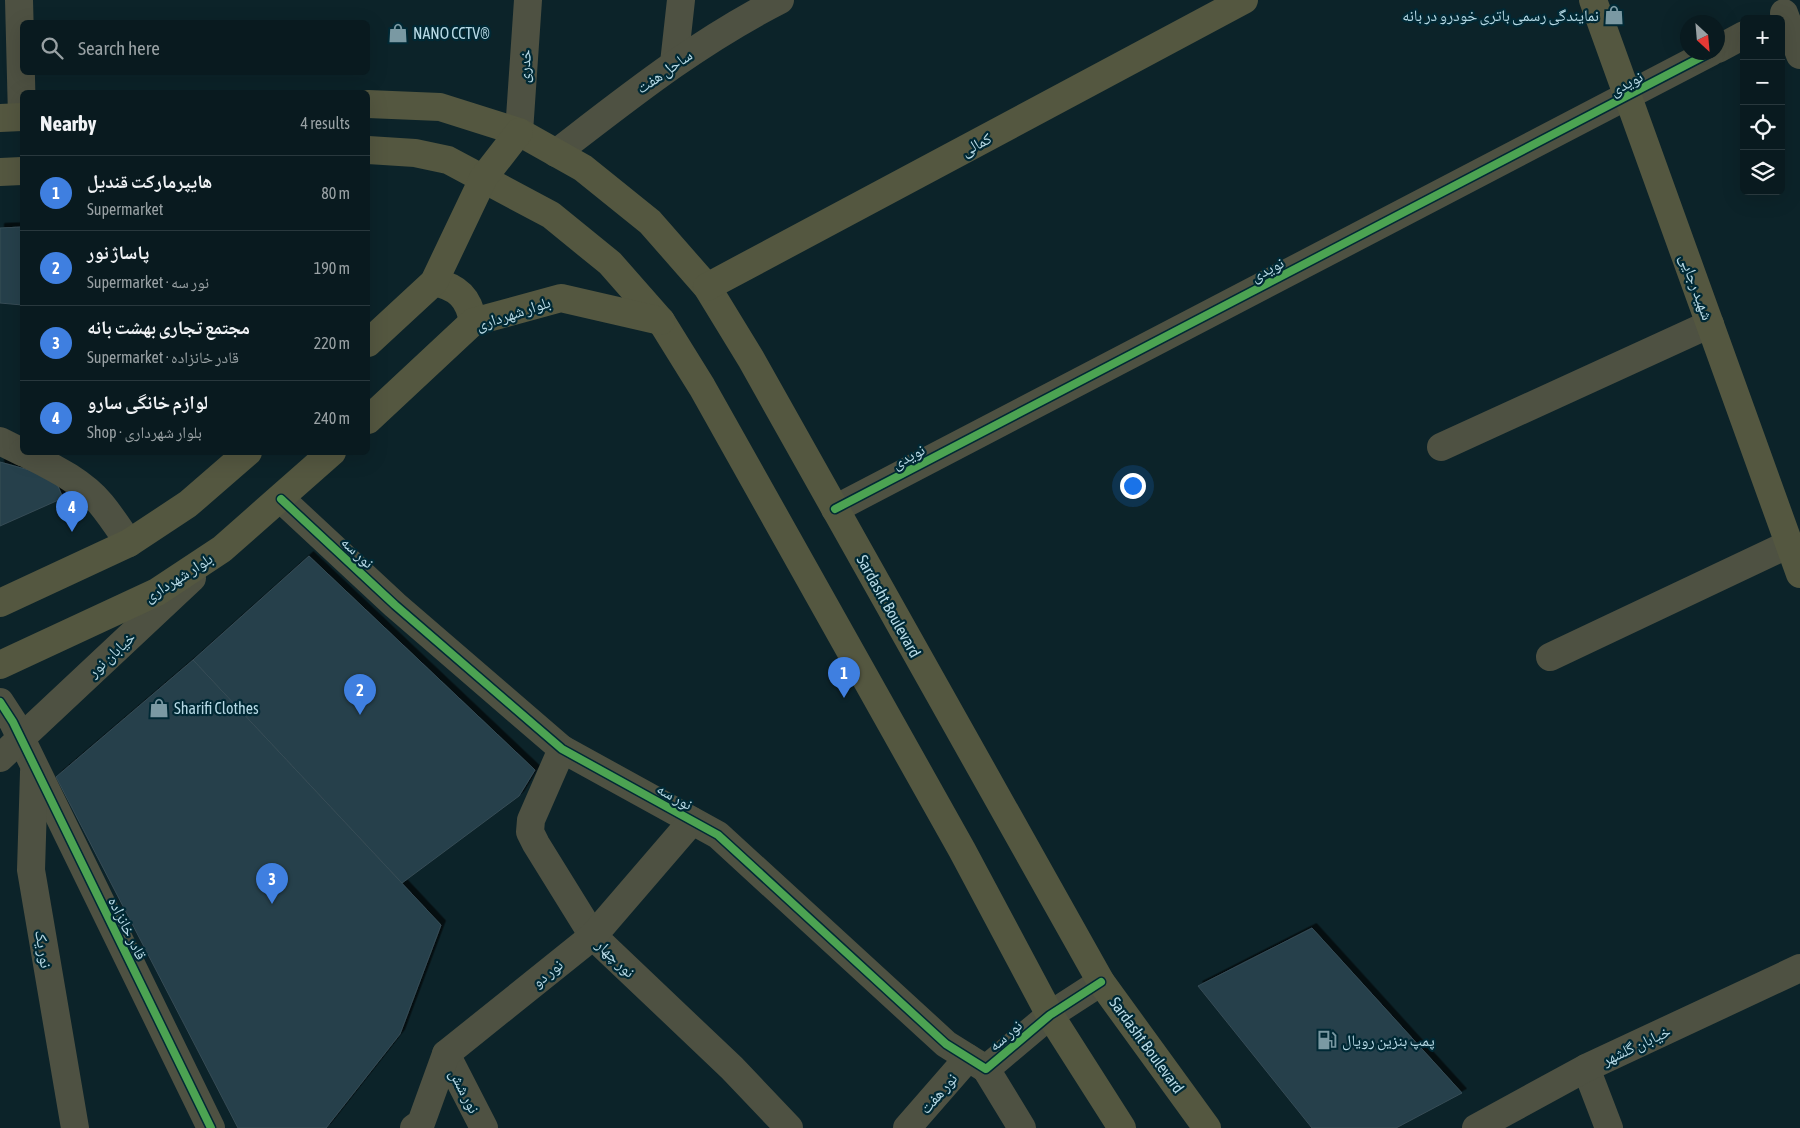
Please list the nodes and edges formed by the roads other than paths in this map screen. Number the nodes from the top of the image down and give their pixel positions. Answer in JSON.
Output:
{"nodes":[{"id":1,"x":19,"y":0,"type":"edge"},
{"id":2,"x":528,"y":0,"type":"edge"},
{"id":3,"x":681,"y":0,"type":"edge"},
{"id":4,"x":780,"y":0,"type":"edge"},
{"id":5,"x":1244,"y":0,"type":"edge"},
{"id":6,"x":1593,"y":0,"type":"edge"},
{"id":7,"x":1786,"y":12,"type":"edge"},
{"id":8,"x":1740,"y":36,"type":"edge"},
{"id":9,"x":20,"y":39,"type":"edge"},
{"id":10,"x":1725,"y":45,"type":"edge"},
{"id":11,"x":1800,"y":55,"type":"edge"},
{"id":12,"x":1696,"y":60,"type":"edge"},
{"id":13,"x":674,"y":63,"type":"junction"},
{"id":14,"x":21,"y":75,"type":"edge"},
{"id":15,"x":21,"y":90,"type":"edge"},
{"id":16,"x":1629,"y":97,"type":"junction"},
{"id":17,"x":370,"y":104,"type":"edge"},
{"id":18,"x":20,"y":117,"type":"edge"},
{"id":19,"x":0,"y":118,"type":"edge"},
{"id":20,"x":520,"y":132,"type":"junction"},
{"id":21,"x":370,"y":150,"type":"edge"},
{"id":22,"x":556,"y":153,"type":"junction"},
{"id":23,"x":20,"y":171,"type":"edge"},
{"id":24,"x":0,"y":172,"type":"edge"},
{"id":25,"x":484,"y":177,"type":"junction"},
{"id":26,"x":434,"y":282,"type":"junction"},
{"id":27,"x":707,"y":287,"type":"junction"},
{"id":28,"x":661,"y":320,"type":"junction"},
{"id":29,"x":473,"y":322,"type":"junction"},
{"id":30,"x":1710,"y":324,"type":"junction"},
{"id":31,"x":370,"y":341,"type":"edge"},
{"id":32,"x":370,"y":418,"type":"edge"},
{"id":33,"x":0,"y":441,"type":"edge"},
{"id":34,"x":1441,"y":448,"type":"dead end"},
{"id":35,"x":20,"y":451,"type":"edge"},
{"id":36,"x":28,"y":455,"type":"edge"},
{"id":37,"x":245,"y":455,"type":"edge"},
{"id":38,"x":329,"y":455,"type":"edge"},
{"id":39,"x":281,"y":499,"type":"junction"},
{"id":40,"x":835,"y":509,"type":"junction"},
{"id":41,"x":129,"y":543,"type":"junction"},
{"id":42,"x":1789,"y":544,"type":"junction"},
{"id":43,"x":222,"y":549,"type":"junction"},
{"id":44,"x":1800,"y":574,"type":"edge"},
{"id":45,"x":0,"y":603,"type":"edge"},
{"id":46,"x":1550,"y":657,"type":"dead end"},
{"id":47,"x":0,"y":665,"type":"edge"},
{"id":48,"x":0,"y":702,"type":"edge"},
{"id":49,"x":20,"y":739,"type":"junction"},
{"id":50,"x":562,"y":749,"type":"junction"},
{"id":51,"x":0,"y":758,"type":"edge"},
{"id":52,"x":34,"y":768,"type":"junction"},
{"id":53,"x":692,"y":821,"type":"junction"},
{"id":54,"x":593,"y":936,"type":"junction"},
{"id":55,"x":1800,"y":968,"type":"edge"},
{"id":56,"x":1100,"y":982,"type":"junction"},
{"id":57,"x":1050,"y":1015,"type":"junction"},
{"id":58,"x":446,"y":1054,"type":"junction"},
{"id":59,"x":977,"y":1064,"type":"junction"},
{"id":60,"x":1586,"y":1068,"type":"junction"},
{"id":61,"x":75,"y":1128,"type":"edge"},
{"id":62,"x":212,"y":1128,"type":"edge"},
{"id":63,"x":414,"y":1128,"type":"edge"},
{"id":64,"x":484,"y":1128,"type":"edge"},
{"id":65,"x":790,"y":1128,"type":"edge"},
{"id":66,"x":907,"y":1128,"type":"edge"},
{"id":67,"x":1022,"y":1128,"type":"edge"},
{"id":68,"x":1122,"y":1128,"type":"edge"},
{"id":69,"x":1207,"y":1128,"type":"edge"},
{"id":70,"x":1476,"y":1128,"type":"edge"},
{"id":71,"x":1609,"y":1128,"type":"edge"}],
"edges":[{"from":1,"to":9,"type":"street"},
{"from":2,"to":20,"type":"street","name":"خدری"},
{"from":3,"to":13,"type":"street"},
{"from":4,"to":13,"type":"street","name":"ساحل هفت"},
{"from":5,"to":27,"type":"main road","name":"کمالی"},
{"from":6,"to":16,"type":"main road","name":"شهید رجایی"},
{"from":7,"to":11,"type":"street"},
{"from":8,"to":10,"type":"street"},
{"from":12,"to":16,"type":"street","name":"نویدی"},
{"from":13,"to":22,"type":"street","name":"ساحل هفت"},
{"from":14,"to":15,"type":"street"},
{"from":16,"to":30,"type":"main road","name":"شهید رجایی"},
{"from":16,"to":40,"type":"street","name":"نویدی"},
{"from":17,"to":20,"type":"main road","name":"Sardasht Boulevard"},
{"from":18,"to":19,"type":"main road"},
{"from":20,"to":22,"type":"main road","name":"Sardasht Boulevard"},
{"from":20,"to":25,"type":"main road"},
{"from":21,"to":25,"type":"main road"},
{"from":22,"to":27,"type":"main road","name":"Sardasht Boulevard"},
{"from":23,"to":24,"type":"main road"},
{"from":25,"to":26,"type":"main road"},
{"from":25,"to":28,"type":"main road"},
{"from":26,"to":29,"type":"main road"},
{"from":26,"to":31,"type":"main road"},
{"from":27,"to":40,"type":"main road","name":"Sardasht Boulevard"},
{"from":28,"to":29,"type":"main road","name":"بلوار شهرداری"},
{"from":28,"to":57,"type":"main road"},
{"from":29,"to":32,"type":"main road","name":"بلوار شهرداری"},
{"from":30,"to":34,"type":"street"},
{"from":30,"to":42,"type":"main road","name":"شهید رجایی"},
{"from":33,"to":35,"type":"street"},
{"from":36,"to":41,"type":"street"},
{"from":37,"to":41,"type":"main road"},
{"from":38,"to":39,"type":"main road","name":"بلوار شهرداری"},
{"from":39,"to":43,"type":"main road","name":"بلوار شهرداری"},
{"from":39,"to":50,"type":"street","name":"نور سه"},
{"from":40,"to":56,"type":"main road","name":"Sardasht Boulevard"},
{"from":41,"to":45,"type":"main road"},
{"from":42,"to":44,"type":"main road","name":"شهید رجایی"},
{"from":42,"to":46,"type":"street"},
{"from":43,"to":47,"type":"main road","name":"بلوار شهرداری"},
{"from":43,"to":49,"type":"street","name":"خیابان نور"},
{"from":48,"to":49,"type":"street","name":"قادر خانزاده"},
{"from":49,"to":51,"type":"street","name":"خیابان نور"},
{"from":49,"to":52,"type":"street","name":"قادر خانزاده"},
{"from":50,"to":53,"type":"street","name":"نور سه"},
{"from":50,"to":54,"type":"street","name":"نور چهار"},
{"from":52,"to":61,"type":"street","name":"نور یک"},
{"from":52,"to":62,"type":"street","name":"قادر خانزاده"},
{"from":53,"to":54,"type":"street","name":"نور دو"},
{"from":53,"to":59,"type":"street","name":"نور سه"},
{"from":54,"to":58,"type":"street","name":"نور دو"},
{"from":54,"to":65,"type":"street","name":"نور چهار"},
{"from":55,"to":60,"type":"street","name":"خیابان گلشهر"},
{"from":56,"to":57,"type":"street","name":"نور سه"},
{"from":56,"to":69,"type":"main road","name":"Sardasht Boulevard"},
{"from":57,"to":59,"type":"street","name":"نور سه"},
{"from":57,"to":68,"type":"main road"},
{"from":58,"to":63,"type":"street"},
{"from":58,"to":64,"type":"street","name":"نور شش"},
{"from":59,"to":66,"type":"street","name":"نور هفت"},
{"from":59,"to":67,"type":"street"},
{"from":60,"to":70,"type":"street","name":"خیابان گلشهر"},
{"from":60,"to":71,"type":"street"}]}
